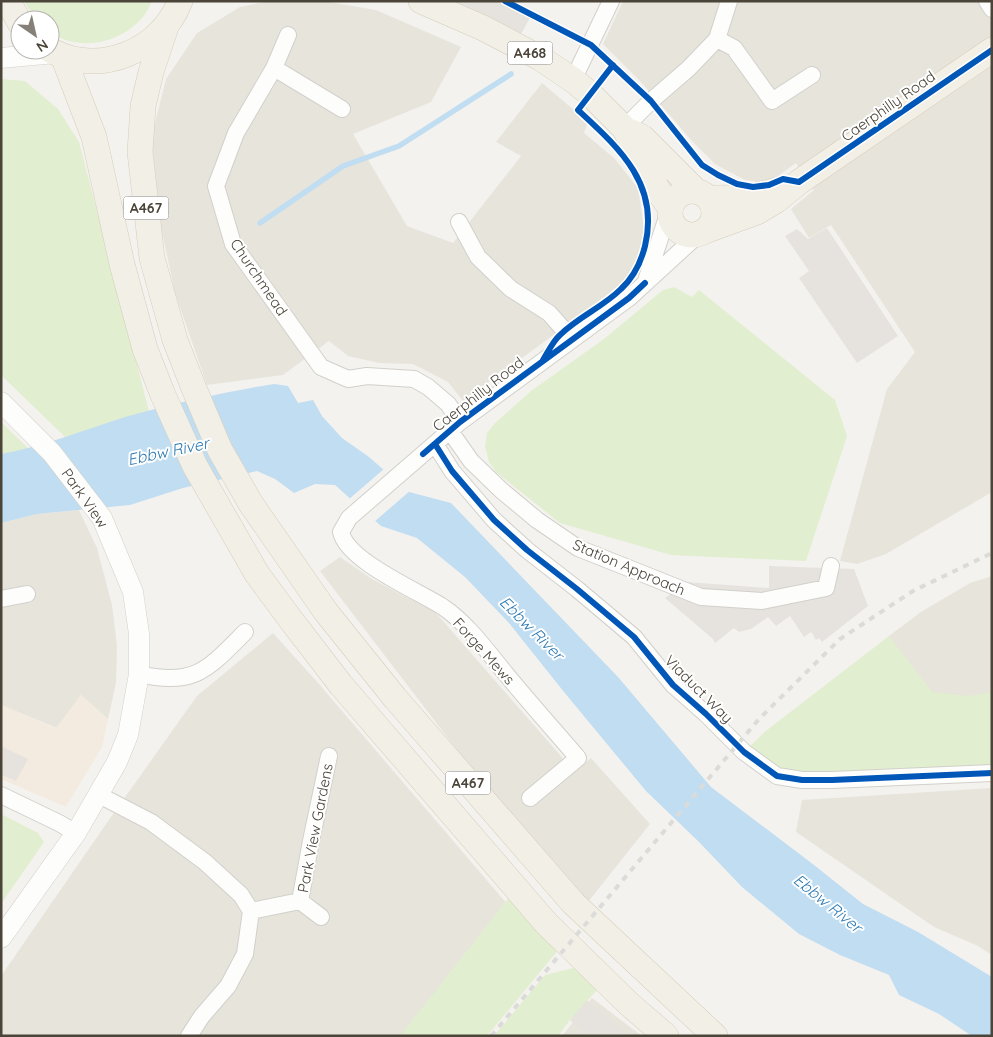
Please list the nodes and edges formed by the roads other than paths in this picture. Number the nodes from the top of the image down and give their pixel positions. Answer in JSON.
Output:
{"nodes":[{"id":1,"x":421,"y":1,"type":"edge"},
{"id":2,"x":611,"y":1,"type":"edge"},
{"id":3,"x":729,"y":1,"type":"edge"},
{"id":4,"x":987,"y":1,"type":"edge"},
{"id":5,"x":992,"y":9,"type":"edge"},
{"id":6,"x":180,"y":10,"type":"edge"},
{"id":7,"x":288,"y":35,"type":"dead end"},
{"id":8,"x":717,"y":39,"type":"junction"},
{"id":9,"x":992,"y":50,"type":"edge"},
{"id":10,"x":60,"y":54,"type":"edge"},
{"id":11,"x":59,"y":60,"type":"edge"},
{"id":12,"x":274,"y":68,"type":"junction"},
{"id":13,"x":812,"y":75,"type":"dead end"},
{"id":14,"x":573,"y":80,"type":"junction"},
{"id":15,"x":342,"y":109,"type":"dead end"},
{"id":16,"x":624,"y":128,"type":"junction"},
{"id":17,"x":799,"y":182,"type":"junction"},
{"id":18,"x":702,"y":194,"type":"junction"},
{"id":19,"x":670,"y":208,"type":"junction"},
{"id":20,"x":459,"y":222,"type":"dead end"},
{"id":21,"x":702,"y":233,"type":"junction"},
{"id":22,"x":645,"y":283,"type":"junction"},
{"id":23,"x":571,"y":340,"type":"junction"},
{"id":24,"x":5,"y":406,"type":"edge"},
{"id":25,"x":455,"y":427,"type":"junction"},
{"id":26,"x":429,"y":449,"type":"junction"},
{"id":27,"x":349,"y":518,"type":"joint"},
{"id":28,"x":831,"y":566,"type":"dead end"},
{"id":29,"x":27,"y":594,"type":"dead end"},
{"id":30,"x":1,"y":599,"type":"edge"},
{"id":31,"x":245,"y":632,"type":"dead end"},
{"id":32,"x":139,"y":674,"type":"junction"},
{"id":33,"x":329,"y":756,"type":"dead end"},
{"id":34,"x":992,"y":773,"type":"edge"},
{"id":35,"x":99,"y":794,"type":"junction"},
{"id":36,"x":1,"y":795,"type":"edge"},
{"id":37,"x":530,"y":798,"type":"dead end"},
{"id":38,"x":76,"y":832,"type":"junction"},
{"id":39,"x":300,"y":901,"type":"junction"},
{"id":40,"x":251,"y":911,"type":"junction"},
{"id":41,"x":321,"y":917,"type":"dead end"},
{"id":42,"x":1,"y":938,"type":"edge"},
{"id":43,"x":189,"y":1036,"type":"edge"},
{"id":44,"x":666,"y":1036,"type":"edge"},
{"id":45,"x":715,"y":1036,"type":"edge"}],
"edges":[{"from":1,"to":14,"type":"main road","number":"A468"},
{"from":2,"to":14,"type":"street"},
{"from":3,"to":8,"type":"street"},
{"from":4,"to":5,"type":"street"},
{"from":6,"to":10,"type":"main road"},
{"from":6,"to":45,"type":"main road","number":"A467"},
{"from":7,"to":12,"type":"street","name":"Churchmead"},
{"from":8,"to":13,"type":"street"},
{"from":8,"to":16,"type":"street"},
{"from":9,"to":17,"type":"main road","name":"Caerphilly Road"},
{"from":11,"to":44,"type":"main road","number":"A467"},
{"from":12,"to":15,"type":"street"},
{"from":12,"to":25,"type":"street","name":"Churchmead"},
{"from":14,"to":16,"type":"main road","number":"A468"},
{"from":16,"to":18,"type":"main road","number":"A468"},
{"from":16,"to":19,"type":"main road","number":"A468"},
{"from":17,"to":18,"type":"main road","name":"Caerphilly Road"},
{"from":17,"to":21,"type":"main road","name":"Caerphilly Road"},
{"from":18,"to":19,"type":"main road","name":"Caerphilly Road"},
{"from":18,"to":21,"type":"main road","name":"Caerphilly Road"},
{"from":19,"to":21,"type":"main road"},
{"from":19,"to":22,"type":"street","name":"Caerphilly Road"},
{"from":20,"to":23,"type":"street"},
{"from":21,"to":22,"type":"street","name":"Caerphilly Road"},
{"from":22,"to":23,"type":"street","name":"Caerphilly Road"},
{"from":23,"to":25,"type":"street","name":"Caerphilly Road"},
{"from":24,"to":32,"type":"street","name":"Park View"},
{"from":25,"to":26,"type":"street","name":"Caerphilly Road"},
{"from":25,"to":28,"type":"street","name":"Station Approach"},
{"from":26,"to":27,"type":"street","name":"Caerphilly Road"},
{"from":26,"to":34,"type":"street","name":"Viaduct Way"},
{"from":27,"to":37,"type":"street","name":"Forge Mews"},
{"from":29,"to":30,"type":"street"},
{"from":31,"to":32,"type":"street"},
{"from":32,"to":35,"type":"street","name":"Park View"},
{"from":33,"to":39,"type":"street","name":"Park View Gardens"},
{"from":35,"to":38,"type":"street","name":"Park View"},
{"from":35,"to":40,"type":"street"},
{"from":36,"to":38,"type":"street"},
{"from":38,"to":42,"type":"street","name":"Park View"},
{"from":39,"to":40,"type":"street","name":"Park View Gardens"},
{"from":39,"to":41,"type":"street","name":"Park View Gardens"},
{"from":40,"to":43,"type":"street"}]}
